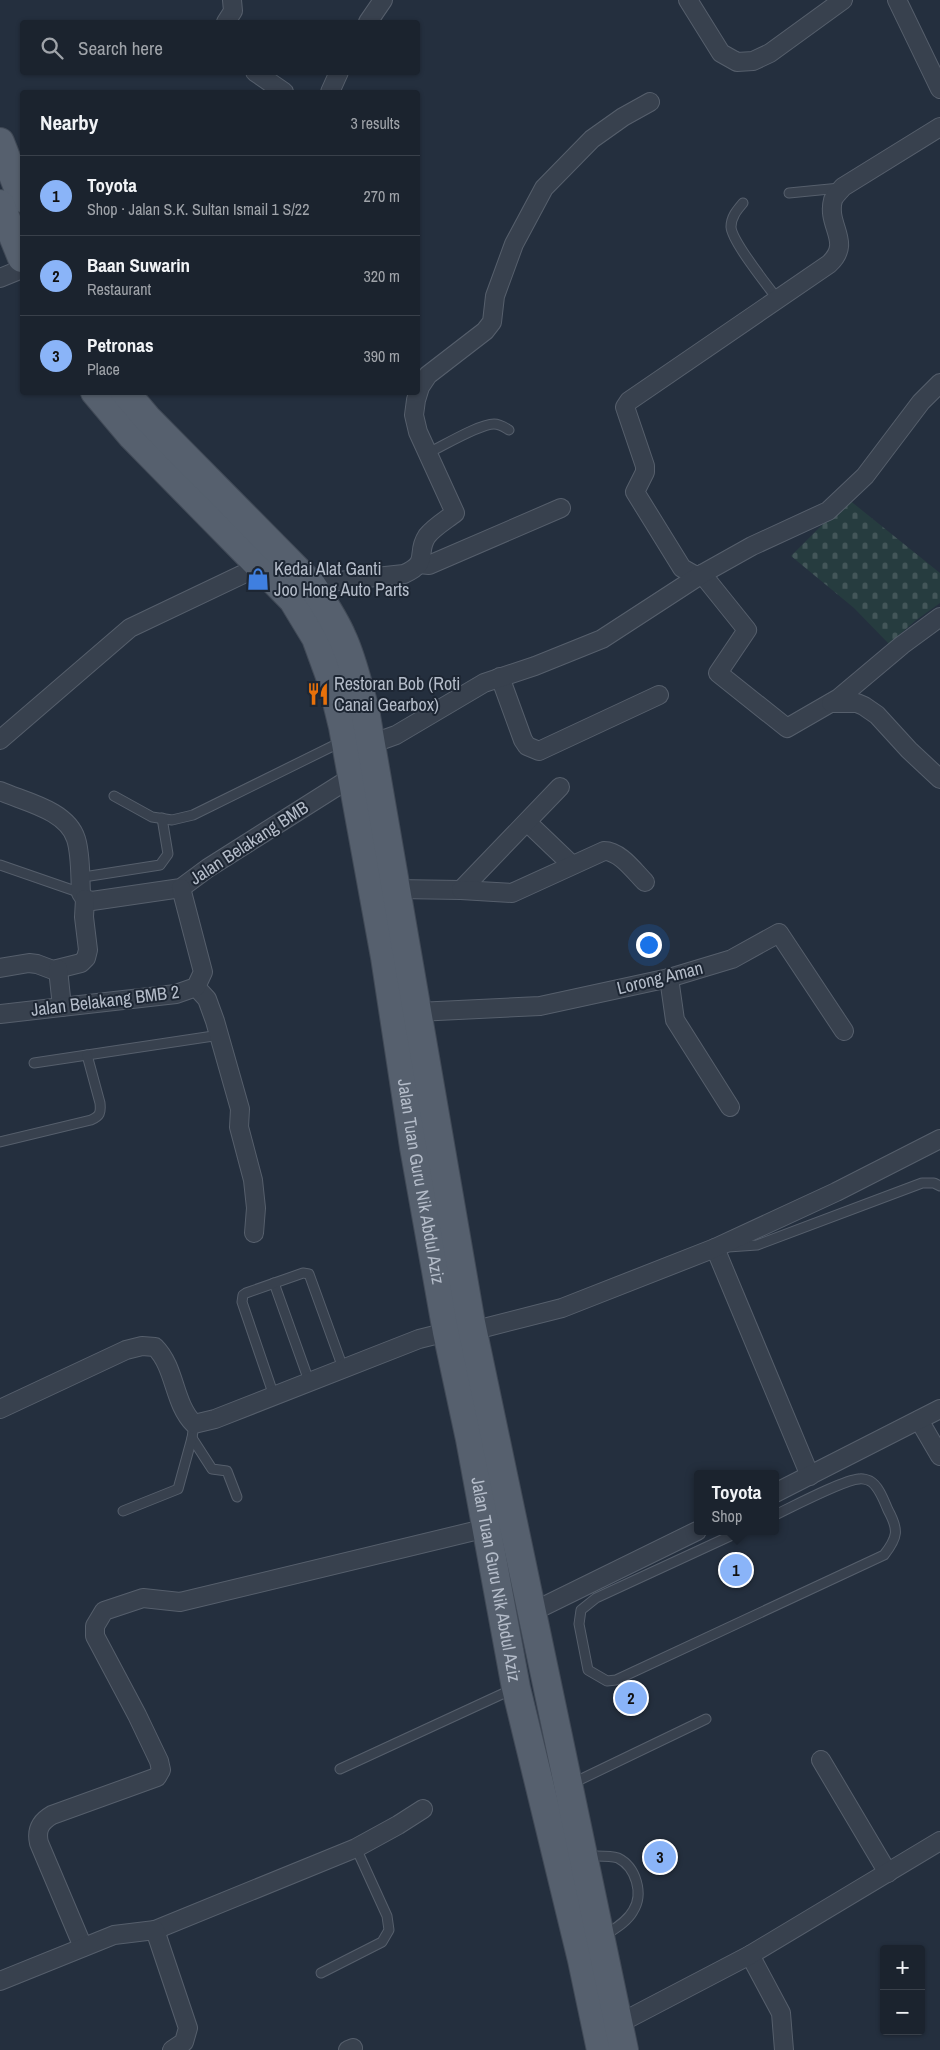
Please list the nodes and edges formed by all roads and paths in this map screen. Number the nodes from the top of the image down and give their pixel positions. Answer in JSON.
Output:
{"nodes":[{"id":1,"x":232,"y":0,"type":"edge"},
{"id":2,"x":383,"y":0,"type":"edge"},
{"id":3,"x":688,"y":0,"type":"edge"},
{"id":4,"x":842,"y":0,"type":"edge"},
{"id":5,"x":897,"y":0,"type":"edge"},
{"id":6,"x":228,"y":20,"type":"edge"},
{"id":7,"x":369,"y":20,"type":"edge"},
{"id":8,"x":259,"y":75,"type":"edge"},
{"id":9,"x":338,"y":75,"type":"edge"},
{"id":10,"x":940,"y":89,"type":"edge"},
{"id":11,"x":281,"y":90,"type":"edge"},
{"id":12,"x":331,"y":90,"type":"edge"},
{"id":13,"x":650,"y":102,"type":"dead end"},
{"id":14,"x":940,"y":127,"type":"edge"},
{"id":15,"x":0,"y":142,"type":"edge"},
{"id":16,"x":843,"y":187,"type":"junction"},
{"id":17,"x":20,"y":193,"type":"edge"},
{"id":18,"x":789,"y":193,"type":"dead end"},
{"id":19,"x":744,"y":203,"type":"dead end"},
{"id":20,"x":0,"y":204,"type":"edge"},
{"id":21,"x":20,"y":253,"type":"edge"},
{"id":22,"x":20,"y":270,"type":"edge"},
{"id":23,"x":0,"y":278,"type":"edge"},
{"id":24,"x":778,"y":300,"type":"junction"},
{"id":25,"x":940,"y":383,"type":"edge"},
{"id":26,"x":420,"y":387,"type":"edge"},
{"id":27,"x":98,"y":395,"type":"edge"},
{"id":28,"x":128,"y":395,"type":"edge"},
{"id":29,"x":418,"y":395,"type":"edge"},
{"id":30,"x":509,"y":430,"type":"dead end"},
{"id":31,"x":428,"y":453,"type":"junction"},
{"id":32,"x":562,"y":508,"type":"dead end"},
{"id":33,"x":419,"y":564,"type":"junction"},
{"id":34,"x":260,"y":566,"type":"junction"},
{"id":35,"x":700,"y":576,"type":"junction"},
{"id":36,"x":311,"y":584,"type":"junction"},
{"id":37,"x":940,"y":617,"type":"edge"},
{"id":38,"x":500,"y":677,"type":"junction"},
{"id":39,"x":659,"y":695,"type":"dead end"},
{"id":40,"x":831,"y":703,"type":"junction"},
{"id":41,"x":0,"y":740,"type":"edge"},
{"id":42,"x":358,"y":742,"type":"junction"},
{"id":43,"x":352,"y":777,"type":"junction"},
{"id":44,"x":940,"y":779,"type":"edge"},
{"id":45,"x":560,"y":787,"type":"dead end"},
{"id":46,"x":0,"y":791,"type":"edge"},
{"id":47,"x":114,"y":796,"type":"dead end"},
{"id":48,"x":162,"y":818,"type":"junction"},
{"id":49,"x":527,"y":822,"type":"junction"},
{"id":50,"x":0,"y":865,"type":"edge"},
{"id":51,"x":572,"y":865,"type":"junction"},
{"id":52,"x":90,"y":876,"type":"dead end"},
{"id":53,"x":645,"y":882,"type":"dead end"},
{"id":54,"x":181,"y":888,"type":"junction"},
{"id":55,"x":396,"y":889,"type":"junction"},
{"id":56,"x":461,"y":890,"type":"junction"},
{"id":57,"x":83,"y":896,"type":"junction"},
{"id":58,"x":0,"y":968,"type":"edge"},
{"id":59,"x":58,"y":969,"type":"junction"},
{"id":60,"x":669,"y":978,"type":"junction"},
{"id":61,"x":196,"y":987,"type":"junction"},
{"id":62,"x":62,"y":1007,"type":"junction"},
{"id":63,"x":417,"y":1012,"type":"junction"},
{"id":64,"x":0,"y":1014,"type":"edge"},
{"id":65,"x":844,"y":1031,"type":"dead end"},
{"id":66,"x":220,"y":1035,"type":"junction"},
{"id":67,"x":87,"y":1055,"type":"junction"},
{"id":68,"x":34,"y":1063,"type":"dead end"},
{"id":69,"x":730,"y":1107,"type":"dead end"},
{"id":70,"x":940,"y":1139,"type":"edge"},
{"id":71,"x":0,"y":1142,"type":"edge"},
{"id":72,"x":426,"y":1144,"type":"junction"},
{"id":73,"x":940,"y":1186,"type":"edge"},
{"id":74,"x":254,"y":1232,"type":"dead end"},
{"id":75,"x":715,"y":1248,"type":"junction"},
{"id":76,"x":274,"y":1283,"type":"junction"},
{"id":77,"x":460,"y":1331,"type":"junction"},
{"id":78,"x":343,"y":1368,"type":"junction"},
{"id":79,"x":309,"y":1381,"type":"junction"},
{"id":80,"x":274,"y":1396,"type":"junction"},
{"id":81,"x":0,"y":1409,"type":"edge"},
{"id":82,"x":940,"y":1409,"type":"edge"},
{"id":83,"x":919,"y":1420,"type":"junction"},
{"id":84,"x":193,"y":1431,"type":"junction"},
{"id":85,"x":940,"y":1456,"type":"edge"},
{"id":86,"x":810,"y":1476,"type":"junction"},
{"id":87,"x":779,"y":1491,"type":"edge"},
{"id":88,"x":237,"y":1497,"type":"dead end"},
{"id":89,"x":123,"y":1511,"type":"dead end"},
{"id":90,"x":779,"y":1514,"type":"edge"},
{"id":91,"x":487,"y":1528,"type":"junction"},
{"id":92,"x":692,"y":1533,"type":"edge"},
{"id":93,"x":733,"y":1535,"type":"edge"},
{"id":94,"x":697,"y":1552,"type":"junction"},
{"id":95,"x":532,"y":1612,"type":"junction"},
{"id":96,"x":542,"y":1660,"type":"junction"},
{"id":97,"x":514,"y":1680,"type":"junction"},
{"id":98,"x":706,"y":1719,"type":"dead end"},
{"id":99,"x":821,"y":1760,"type":"dead end"},
{"id":100,"x":340,"y":1769,"type":"dead end"},
{"id":101,"x":569,"y":1785,"type":"junction"},
{"id":102,"x":423,"y":1809,"type":"dead end"},
{"id":103,"x":940,"y":1841,"type":"edge"},
{"id":104,"x":356,"y":1848,"type":"junction"},
{"id":105,"x":584,"y":1856,"type":"junction"},
{"id":106,"x":888,"y":1873,"type":"junction"},
{"id":107,"x":155,"y":1930,"type":"junction"},
{"id":108,"x":601,"y":1938,"type":"junction"},
{"id":109,"x":83,"y":1947,"type":"junction"},
{"id":110,"x":750,"y":1955,"type":"junction"},
{"id":111,"x":321,"y":1973,"type":"dead end"},
{"id":112,"x":0,"y":1980,"type":"edge"},
{"id":113,"x":621,"y":2037,"type":"edge"},
{"id":114,"x":172,"y":2050,"type":"edge"},
{"id":115,"x":601,"y":2050,"type":"edge"},
{"id":116,"x":784,"y":2050,"type":"edge"}],
"edges":[{"from":1,"to":6,"type":"street"},
{"from":2,"to":7,"type":"street"},
{"from":3,"to":4,"type":"street"},
{"from":5,"to":10,"type":"street"},
{"from":8,"to":11,"type":"street"},
{"from":9,"to":12,"type":"street"},
{"from":13,"to":26,"type":"street"},
{"from":14,"to":16,"type":"street"},
{"from":15,"to":17,"type":"main road"},
{"from":16,"to":18,"type":"lane"},
{"from":16,"to":24,"type":"street"},
{"from":19,"to":24,"type":"lane"},
{"from":20,"to":21,"type":"main road"},
{"from":22,"to":23,"type":"street"},
{"from":24,"to":35,"type":"street"},
{"from":25,"to":35,"type":"street"},
{"from":27,"to":34,"type":"main road","name":"Jalan Tuan Guru Nik Abdul Aziz"},
{"from":28,"to":36,"type":"main road","name":"Jalan Tuan Guru Nik Abdul Aziz"},
{"from":29,"to":31,"type":"street"},
{"from":30,"to":31,"type":"lane"},
{"from":31,"to":33,"type":"street"},
{"from":32,"to":33,"type":"street"},
{"from":33,"to":36,"type":"street"},
{"from":34,"to":41,"type":"street"},
{"from":34,"to":42,"type":"main road","name":"Jalan Tuan Guru Nik Abdul Aziz"},
{"from":35,"to":38,"type":"street"},
{"from":35,"to":40,"type":"street"},
{"from":36,"to":42,"type":"main road","name":"Jalan Tuan Guru Nik Abdul Aziz"},
{"from":37,"to":40,"type":"street"},
{"from":38,"to":39,"type":"street"},
{"from":38,"to":42,"type":"street"},
{"from":40,"to":44,"type":"street"},
{"from":42,"to":43,"type":"main road","name":"Jalan Tuan Guru Nik Abdul Aziz"},
{"from":42,"to":48,"type":"lane"},
{"from":42,"to":55,"type":"main road","name":"Jalan Tuan Guru Nik Abdul Aziz"},
{"from":43,"to":54,"type":"street","name":"Jalan Belakang BMB"},
{"from":43,"to":72,"type":"main road","name":"Jalan Tuan Guru Nik Abdul Aziz"},
{"from":45,"to":49,"type":"street"},
{"from":46,"to":57,"type":"street"},
{"from":47,"to":48,"type":"lane"},
{"from":48,"to":52,"type":"lane"},
{"from":49,"to":51,"type":"street"},
{"from":49,"to":56,"type":"street"},
{"from":50,"to":57,"type":"lane"},
{"from":51,"to":53,"type":"street"},
{"from":51,"to":56,"type":"street"},
{"from":54,"to":57,"type":"street","name":"Jalan Belakang BMB"},
{"from":54,"to":61,"type":"street","name":"Jalan Belakang BMB 2"},
{"from":55,"to":56,"type":"street"},
{"from":55,"to":63,"type":"main road","name":"Jalan Tuan Guru Nik Abdul Aziz"},
{"from":57,"to":59,"type":"street"},
{"from":58,"to":59,"type":"street"},
{"from":59,"to":62,"type":"street"},
{"from":60,"to":63,"type":"street","name":"Lorong Aman"},
{"from":60,"to":65,"type":"street","name":"Lorong Aman"},
{"from":60,"to":69,"type":"street"},
{"from":61,"to":62,"type":"street","name":"Jalan Belakang BMB 2"},
{"from":61,"to":66,"type":"street"},
{"from":62,"to":64,"type":"street","name":"Jalan Belakang BMB 2"},
{"from":63,"to":72,"type":"main road","name":"Jalan Tuan Guru Nik Abdul Aziz"},
{"from":66,"to":67,"type":"lane"},
{"from":66,"to":74,"type":"street"},
{"from":67,"to":68,"type":"lane"},
{"from":67,"to":71,"type":"lane"},
{"from":70,"to":75,"type":"street"},
{"from":72,"to":77,"type":"main road","name":"Jalan Tuan Guru Nik Abdul Aziz"},
{"from":73,"to":75,"type":"lane"},
{"from":75,"to":77,"type":"street"},
{"from":75,"to":86,"type":"street"},
{"from":76,"to":78,"type":"lane"},
{"from":76,"to":79,"type":"lane"},
{"from":76,"to":80,"type":"lane"},
{"from":77,"to":78,"type":"street"},
{"from":77,"to":91,"type":"main road","name":"Jalan Tuan Guru Nik Abdul Aziz"},
{"from":77,"to":95,"type":"main road","name":"Jalan Tuan Guru Nik Abdul Aziz"},
{"from":78,"to":79,"type":"street"},
{"from":79,"to":80,"type":"street"},
{"from":80,"to":84,"type":"street"},
{"from":81,"to":84,"type":"street"},
{"from":82,"to":83,"type":"street"},
{"from":83,"to":85,"type":"street"},
{"from":83,"to":86,"type":"street"},
{"from":84,"to":88,"type":"lane"},
{"from":84,"to":89,"type":"lane"},
{"from":86,"to":87,"type":"street"},
{"from":90,"to":94,"type":"lane"},
{"from":91,"to":97,"type":"main road","name":"Jalan Tuan Guru Nik Abdul Aziz"},
{"from":91,"to":109,"type":"street"},
{"from":92,"to":94,"type":"lane"},
{"from":92,"to":95,"type":"street"},
{"from":93,"to":94,"type":"lane"},
{"from":95,"to":96,"type":"main road","name":"Jalan Tuan Guru Nik Abdul Aziz"},
{"from":96,"to":97,"type":"main road"},
{"from":96,"to":101,"type":"main road","name":"Jalan Tuan Guru Nik Abdul Aziz"},
{"from":97,"to":100,"type":"lane"},
{"from":97,"to":115,"type":"main road","name":"Jalan Tuan Guru Nik Abdul Aziz"},
{"from":98,"to":101,"type":"lane"},
{"from":99,"to":106,"type":"street"},
{"from":101,"to":105,"type":"main road","name":"Jalan Tuan Guru Nik Abdul Aziz"},
{"from":102,"to":104,"type":"street"},
{"from":103,"to":106,"type":"street"},
{"from":104,"to":107,"type":"street"},
{"from":104,"to":111,"type":"lane"},
{"from":105,"to":108,"type":"main road","name":"Jalan Tuan Guru Nik Abdul Aziz"},
{"from":105,"to":108,"type":"lane"},
{"from":106,"to":110,"type":"street"},
{"from":107,"to":109,"type":"street"},
{"from":107,"to":114,"type":"street"},
{"from":108,"to":113,"type":"main road","name":"Jalan Tuan Guru Nik Abdul Aziz"},
{"from":109,"to":112,"type":"street"},
{"from":110,"to":113,"type":"street"},
{"from":110,"to":116,"type":"street"}]}
